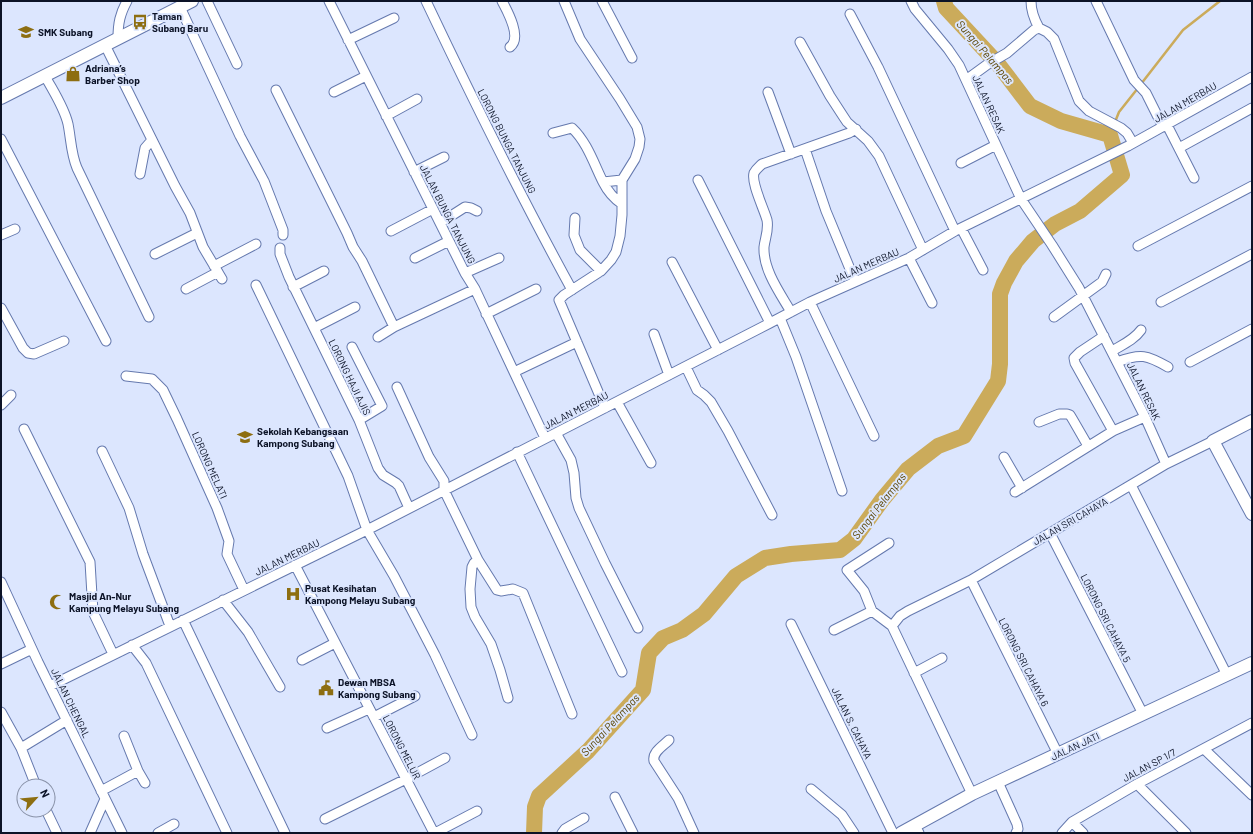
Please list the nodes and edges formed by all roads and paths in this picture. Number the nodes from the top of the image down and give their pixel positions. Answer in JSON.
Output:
{"nodes":[{"id":1,"x":128,"y":1,"type":"edge"},
{"id":2,"x":192,"y":1,"type":"edge"},
{"id":3,"x":207,"y":1,"type":"edge"},
{"id":4,"x":329,"y":1,"type":"edge"},
{"id":5,"x":426,"y":1,"type":"edge"},
{"id":6,"x":502,"y":1,"type":"edge"},
{"id":7,"x":564,"y":1,"type":"edge"},
{"id":8,"x":602,"y":1,"type":"edge"},
{"id":9,"x":911,"y":1,"type":"edge"},
{"id":10,"x":1032,"y":1,"type":"edge"},
{"id":11,"x":1096,"y":1,"type":"edge"},
{"id":12,"x":180,"y":7,"type":"junction"},
{"id":13,"x":850,"y":14,"type":"dead end"},
{"id":14,"x":394,"y":18,"type":"dead end"},
{"id":15,"x":1039,"y":28,"type":"junction"},
{"id":16,"x":118,"y":38,"type":"junction"},
{"id":17,"x":348,"y":40,"type":"junction"},
{"id":18,"x":800,"y":42,"type":"dead end"},
{"id":19,"x":105,"y":45,"type":"junction"},
{"id":20,"x":510,"y":47,"type":"dead end"},
{"id":21,"x":632,"y":58,"type":"dead end"},
{"id":22,"x":237,"y":64,"type":"dead end"},
{"id":23,"x":44,"y":76,"type":"junction"},
{"id":24,"x":366,"y":76,"type":"junction"},
{"id":25,"x":1252,"y":77,"type":"edge"},
{"id":26,"x":966,"y":80,"type":"junction"},
{"id":27,"x":276,"y":90,"type":"dead end"},
{"id":28,"x":334,"y":92,"type":"dead end"},
{"id":29,"x":768,"y":92,"type":"dead end"},
{"id":30,"x":1,"y":98,"type":"edge"},
{"id":31,"x":417,"y":99,"type":"dead end"},
{"id":32,"x":1252,"y":108,"type":"edge"},
{"id":33,"x":386,"y":116,"type":"junction"},
{"id":34,"x":1165,"y":126,"type":"junction"},
{"id":35,"x":856,"y":129,"type":"junction"},
{"id":36,"x":553,"y":133,"type":"dead end"},
{"id":37,"x":1,"y":139,"type":"edge"},
{"id":38,"x":152,"y":140,"type":"junction"},
{"id":39,"x":996,"y":145,"type":"junction"},
{"id":40,"x":1130,"y":145,"type":"junction"},
{"id":41,"x":1179,"y":148,"type":"junction"},
{"id":42,"x":805,"y":149,"type":"junction"},
{"id":43,"x":791,"y":154,"type":"junction"},
{"id":44,"x":444,"y":157,"type":"dead end"},
{"id":45,"x":961,"y":163,"type":"dead end"},
{"id":46,"x":414,"y":172,"type":"junction"},
{"id":47,"x":140,"y":174,"type":"dead end"},
{"id":48,"x":1194,"y":178,"type":"dead end"},
{"id":49,"x":622,"y":180,"type":"junction"},
{"id":50,"x":698,"y":180,"type":"dead end"},
{"id":51,"x":603,"y":182,"type":"junction"},
{"id":52,"x":1252,"y":186,"type":"edge"},
{"id":53,"x":1021,"y":198,"type":"junction"},
{"id":54,"x":622,"y":204,"type":"junction"},
{"id":55,"x":433,"y":209,"type":"junction"},
{"id":56,"x":477,"y":211,"type":"dead end"},
{"id":57,"x":575,"y":218,"type":"dead end"},
{"id":58,"x":440,"y":223,"type":"junction"},
{"id":59,"x":15,"y":229,"type":"dead end"},
{"id":60,"x":958,"y":229,"type":"junction"},
{"id":61,"x":391,"y":231,"type":"dead end"},
{"id":62,"x":197,"y":233,"type":"junction"},
{"id":63,"x":1,"y":235,"type":"edge"},
{"id":64,"x":283,"y":235,"type":"dead end"},
{"id":65,"x":449,"y":241,"type":"junction"},
{"id":66,"x":256,"y":244,"type":"dead end"},
{"id":67,"x":1138,"y":246,"type":"dead end"},
{"id":68,"x":280,"y":248,"type":"dead end"},
{"id":69,"x":923,"y":250,"type":"junction"},
{"id":70,"x":155,"y":254,"type":"dead end"},
{"id":71,"x":1252,"y":254,"type":"edge"},
{"id":72,"x":415,"y":258,"type":"dead end"},
{"id":73,"x":499,"y":258,"type":"dead end"},
{"id":74,"x":909,"y":258,"type":"junction"},
{"id":75,"x":672,"y":262,"type":"dead end"},
{"id":76,"x":983,"y":270,"type":"dead end"},
{"id":77,"x":324,"y":271,"type":"dead end"},
{"id":78,"x":601,"y":271,"type":"junction"},
{"id":79,"x":218,"y":272,"type":"junction"},
{"id":80,"x":465,"y":273,"type":"junction"},
{"id":81,"x":1106,"y":274,"type":"dead end"},
{"id":82,"x":855,"y":281,"type":"junction"},
{"id":83,"x":256,"y":285,"type":"dead end"},
{"id":84,"x":293,"y":287,"type":"junction"},
{"id":85,"x":536,"y":288,"type":"dead end"},
{"id":86,"x":186,"y":289,"type":"dead end"},
{"id":87,"x":475,"y":289,"type":"junction"},
{"id":88,"x":572,"y":290,"type":"junction"},
{"id":89,"x":1083,"y":296,"type":"junction"},
{"id":90,"x":810,"y":302,"type":"junction"},
{"id":91,"x":1161,"y":302,"type":"dead end"},
{"id":92,"x":932,"y":303,"type":"dead end"},
{"id":93,"x":355,"y":306,"type":"dead end"},
{"id":94,"x":1,"y":308,"type":"edge"},
{"id":95,"x":791,"y":312,"type":"junction"},
{"id":96,"x":486,"y":314,"type":"junction"},
{"id":97,"x":149,"y":317,"type":"dead end"},
{"id":98,"x":1054,"y":317,"type":"dead end"},
{"id":99,"x":780,"y":318,"type":"junction"},
{"id":100,"x":770,"y":323,"type":"junction"},
{"id":101,"x":394,"y":327,"type":"junction"},
{"id":102,"x":314,"y":328,"type":"junction"},
{"id":103,"x":1252,"y":329,"type":"edge"},
{"id":104,"x":1141,"y":330,"type":"dead end"},
{"id":105,"x":654,"y":334,"type":"dead end"},
{"id":106,"x":1104,"y":336,"type":"junction"},
{"id":107,"x":378,"y":337,"type":"dead end"},
{"id":108,"x":64,"y":341,"type":"dead end"},
{"id":109,"x":106,"y":341,"type":"dead end"},
{"id":110,"x":577,"y":342,"type":"junction"},
{"id":111,"x":352,"y":346,"type":"dead end"},
{"id":112,"x":718,"y":350,"type":"junction"},
{"id":113,"x":1112,"y":351,"type":"junction"},
{"id":114,"x":1117,"y":362,"type":"junction"},
{"id":115,"x":1190,"y":362,"type":"dead end"},
{"id":116,"x":686,"y":366,"type":"junction"},
{"id":117,"x":1168,"y":367,"type":"dead end"},
{"id":118,"x":514,"y":372,"type":"junction"},
{"id":119,"x":669,"y":375,"type":"junction"},
{"id":120,"x":126,"y":376,"type":"dead end"},
{"id":121,"x":397,"y":387,"type":"dead end"},
{"id":122,"x":11,"y":395,"type":"dead end"},
{"id":123,"x":617,"y":402,"type":"junction"},
{"id":124,"x":1,"y":404,"type":"edge"},
{"id":125,"x":605,"y":408,"type":"junction"},
{"id":126,"x":1145,"y":417,"type":"junction"},
{"id":127,"x":359,"y":420,"type":"junction"},
{"id":128,"x":1252,"y":421,"type":"edge"},
{"id":129,"x":1039,"y":422,"type":"dead end"},
{"id":130,"x":24,"y":429,"type":"dead end"},
{"id":131,"x":1113,"y":431,"type":"junction"},
{"id":132,"x":556,"y":433,"type":"junction"},
{"id":133,"x":874,"y":436,"type":"dead end"},
{"id":134,"x":545,"y":438,"type":"junction"},
{"id":135,"x":1213,"y":441,"type":"junction"},
{"id":136,"x":1088,"y":446,"type":"junction"},
{"id":137,"x":102,"y":450,"type":"dead end"},
{"id":138,"x":517,"y":452,"type":"junction"},
{"id":139,"x":1004,"y":457,"type":"dead end"},
{"id":140,"x":651,"y":463,"type":"dead end"},
{"id":141,"x":1166,"y":464,"type":"junction"},
{"id":142,"x":1131,"y":485,"type":"junction"},
{"id":143,"x":444,"y":490,"type":"junction"},
{"id":144,"x":842,"y":491,"type":"dead end"},
{"id":145,"x":409,"y":508,"type":"junction"},
{"id":146,"x":1252,"y":514,"type":"edge"},
{"id":147,"x":772,"y":515,"type":"dead end"},
{"id":148,"x":367,"y":530,"type":"junction"},
{"id":149,"x":1050,"y":533,"type":"junction"},
{"id":150,"x":888,"y":542,"type":"dead end"},
{"id":151,"x":478,"y":560,"type":"junction"},
{"id":152,"x":295,"y":565,"type":"junction"},
{"id":153,"x":971,"y":580,"type":"junction"},
{"id":154,"x":2,"y":588,"type":"edge"},
{"id":155,"x":244,"y":590,"type":"junction"},
{"id":156,"x":224,"y":600,"type":"junction"},
{"id":157,"x":872,"y":611,"type":"junction"},
{"id":158,"x":183,"y":620,"type":"junction"},
{"id":159,"x":791,"y":624,"type":"dead end"},
{"id":160,"x":170,"y":626,"type":"junction"},
{"id":161,"x":892,"y":626,"type":"junction"},
{"id":162,"x":638,"y":628,"type":"dead end"},
{"id":163,"x":834,"y":630,"type":"dead end"},
{"id":164,"x":335,"y":643,"type":"junction"},
{"id":165,"x":132,"y":645,"type":"junction"},
{"id":166,"x":32,"y":649,"type":"junction"},
{"id":167,"x":113,"y":654,"type":"junction"},
{"id":168,"x":942,"y":658,"type":"dead end"},
{"id":169,"x":302,"y":660,"type":"dead end"},
{"id":170,"x":1252,"y":663,"type":"edge"},
{"id":171,"x":1,"y":664,"type":"edge"},
{"id":172,"x":622,"y":672,"type":"dead end"},
{"id":173,"x":914,"y":673,"type":"junction"},
{"id":174,"x":1227,"y":675,"type":"junction"},
{"id":175,"x":50,"y":686,"type":"junction"},
{"id":176,"x":280,"y":687,"type":"dead end"},
{"id":177,"x":415,"y":696,"type":"dead end"},
{"id":178,"x":508,"y":698,"type":"dead end"},
{"id":179,"x":1,"y":712,"type":"edge"},
{"id":180,"x":371,"y":713,"type":"junction"},
{"id":181,"x":572,"y":714,"type":"dead end"},
{"id":182,"x":1143,"y":714,"type":"junction"},
{"id":183,"x":67,"y":720,"type":"junction"},
{"id":184,"x":1252,"y":723,"type":"edge"},
{"id":185,"x":327,"y":728,"type":"dead end"},
{"id":186,"x":472,"y":735,"type":"dead end"},
{"id":187,"x":124,"y":736,"type":"dead end"},
{"id":188,"x":669,"y":740,"type":"dead end"},
{"id":189,"x":21,"y":748,"type":"junction"},
{"id":190,"x":1204,"y":749,"type":"junction"},
{"id":191,"x":1058,"y":754,"type":"junction"},
{"id":192,"x":445,"y":758,"type":"dead end"},
{"id":193,"x":138,"y":771,"type":"junction"},
{"id":194,"x":33,"y":778,"type":"edge"},
{"id":195,"x":406,"y":779,"type":"junction"},
{"id":196,"x":145,"y":782,"type":"dead end"},
{"id":197,"x":998,"y":782,"type":"junction"},
{"id":198,"x":1137,"y":784,"type":"junction"},
{"id":199,"x":811,"y":789,"type":"dead end"},
{"id":200,"x":972,"y":794,"type":"junction"},
{"id":201,"x":103,"y":795,"type":"junction"},
{"id":202,"x":1252,"y":795,"type":"edge"},
{"id":203,"x":615,"y":797,"type":"dead end"},
{"id":204,"x":476,"y":811,"type":"dead end"},
{"id":205,"x":49,"y":818,"type":"edge"},
{"id":206,"x":584,"y":818,"type":"dead end"},
{"id":207,"x":325,"y":819,"type":"dead end"},
{"id":208,"x":1072,"y":822,"type":"junction"},
{"id":209,"x":174,"y":824,"type":"dead end"},
{"id":210,"x":917,"y":829,"type":"edge"},
{"id":211,"x":57,"y":833,"type":"edge"},
{"id":212,"x":90,"y":833,"type":"edge"},
{"id":213,"x":122,"y":833,"type":"edge"},
{"id":214,"x":158,"y":833,"type":"edge"},
{"id":215,"x":227,"y":833,"type":"edge"},
{"id":216,"x":286,"y":833,"type":"edge"},
{"id":217,"x":434,"y":833,"type":"edge"},
{"id":218,"x":562,"y":833,"type":"edge"},
{"id":219,"x":633,"y":833,"type":"edge"},
{"id":220,"x":694,"y":833,"type":"edge"},
{"id":221,"x":854,"y":833,"type":"edge"},
{"id":222,"x":893,"y":833,"type":"edge"},
{"id":223,"x":901,"y":833,"type":"edge"},
{"id":224,"x":1016,"y":833,"type":"edge"},
{"id":225,"x":1062,"y":833,"type":"edge"},
{"id":226,"x":1083,"y":833,"type":"edge"},
{"id":227,"x":1186,"y":833,"type":"edge"}],
"edges":[{"from":1,"to":16,"type":"street"},
{"from":2,"to":12,"type":"street"},
{"from":3,"to":22,"type":"street"},
{"from":4,"to":17,"type":"street","name":"JALAN BUNGA TANJUNG"},
{"from":5,"to":88,"type":"street","name":"LORONG BUNGA TANJUNG"},
{"from":6,"to":20,"type":"street"},
{"from":7,"to":49,"type":"street"},
{"from":8,"to":21,"type":"street"},
{"from":9,"to":26,"type":"street","name":"JALAN RESAK"},
{"from":10,"to":15,"type":"street"},
{"from":11,"to":34,"type":"street"},
{"from":12,"to":16,"type":"street"},
{"from":12,"to":64,"type":"street"},
{"from":13,"to":60,"type":"street"},
{"from":14,"to":17,"type":"street"},
{"from":15,"to":26,"type":"street"},
{"from":15,"to":40,"type":"street"},
{"from":16,"to":19,"type":"street"},
{"from":17,"to":24,"type":"street","name":"JALAN BUNGA TANJUNG"},
{"from":18,"to":35,"type":"street"},
{"from":19,"to":23,"type":"street"},
{"from":19,"to":38,"type":"street"},
{"from":23,"to":30,"type":"street"},
{"from":23,"to":97,"type":"street"},
{"from":24,"to":28,"type":"street"},
{"from":24,"to":33,"type":"street","name":"JALAN BUNGA TANJUNG"},
{"from":25,"to":34,"type":"street","name":"JALAN MERBAU"},
{"from":26,"to":39,"type":"street","name":"JALAN RESAK"},
{"from":27,"to":101,"type":"street"},
{"from":29,"to":43,"type":"street"},
{"from":31,"to":33,"type":"street"},
{"from":32,"to":41,"type":"street"},
{"from":33,"to":46,"type":"street","name":"JALAN BUNGA TANJUNG"},
{"from":34,"to":40,"type":"street","name":"JALAN MERBAU"},
{"from":34,"to":41,"type":"street"},
{"from":35,"to":42,"type":"street"},
{"from":35,"to":69,"type":"street"},
{"from":36,"to":51,"type":"street"},
{"from":37,"to":109,"type":"street"},
{"from":38,"to":47,"type":"street"},
{"from":38,"to":62,"type":"street"},
{"from":39,"to":45,"type":"street"},
{"from":39,"to":53,"type":"street","name":"JALAN RESAK"},
{"from":40,"to":53,"type":"street","name":"JALAN MERBAU"},
{"from":41,"to":48,"type":"street"},
{"from":42,"to":43,"type":"street"},
{"from":42,"to":82,"type":"street"},
{"from":43,"to":95,"type":"street"},
{"from":44,"to":46,"type":"street"},
{"from":46,"to":55,"type":"street","name":"JALAN BUNGA TANJUNG"},
{"from":49,"to":51,"type":"street"},
{"from":49,"to":54,"type":"street"},
{"from":50,"to":100,"type":"street"},
{"from":51,"to":54,"type":"street"},
{"from":52,"to":67,"type":"street"},
{"from":53,"to":60,"type":"street","name":"JALAN MERBAU"},
{"from":53,"to":89,"type":"street","name":"JALAN RESAK"},
{"from":54,"to":78,"type":"street"},
{"from":55,"to":58,"type":"street","name":"JALAN BUNGA TANJUNG"},
{"from":55,"to":61,"type":"street"},
{"from":56,"to":58,"type":"street"},
{"from":57,"to":78,"type":"street"},
{"from":58,"to":65,"type":"street","name":"JALAN BUNGA TANJUNG"},
{"from":59,"to":63,"type":"street"},
{"from":60,"to":69,"type":"street","name":"JALAN MERBAU"},
{"from":60,"to":76,"type":"street"},
{"from":62,"to":70,"type":"street"},
{"from":62,"to":79,"type":"street"},
{"from":65,"to":72,"type":"street"},
{"from":65,"to":80,"type":"street","name":"JALAN BUNGA TANJUNG"},
{"from":66,"to":79,"type":"street"},
{"from":68,"to":84,"type":"street","name":"LORONG HAJI AJIS"},
{"from":69,"to":74,"type":"street","name":"JALAN MERBAU"},
{"from":71,"to":91,"type":"street"},
{"from":73,"to":80,"type":"street"},
{"from":74,"to":82,"type":"street","name":"JALAN MERBAU"},
{"from":74,"to":92,"type":"street"},
{"from":75,"to":112,"type":"street"},
{"from":77,"to":84,"type":"street"},
{"from":78,"to":88,"type":"street"},
{"from":79,"to":86,"type":"street"},
{"from":80,"to":87,"type":"street","name":"JALAN BUNGA TANJUNG"},
{"from":81,"to":89,"type":"street"},
{"from":82,"to":90,"type":"street","name":"JALAN MERBAU"},
{"from":83,"to":148,"type":"street"},
{"from":84,"to":102,"type":"street","name":"LORONG HAJI AJIS"},
{"from":85,"to":96,"type":"street"},
{"from":87,"to":96,"type":"street","name":"JALAN BUNGA TANJUNG"},
{"from":87,"to":101,"type":"street"},
{"from":88,"to":110,"type":"street"},
{"from":89,"to":98,"type":"street"},
{"from":89,"to":106,"type":"street","name":"JALAN RESAK"},
{"from":90,"to":95,"type":"street","name":"JALAN MERBAU"},
{"from":90,"to":133,"type":"street"},
{"from":93,"to":102,"type":"street"},
{"from":94,"to":108,"type":"street"},
{"from":95,"to":99,"type":"street","name":"JALAN MERBAU"},
{"from":96,"to":118,"type":"street","name":"JALAN BUNGA TANJUNG"},
{"from":99,"to":100,"type":"street","name":"JALAN MERBAU"},
{"from":99,"to":144,"type":"street"},
{"from":100,"to":112,"type":"street","name":"JALAN MERBAU"},
{"from":101,"to":107,"type":"street"},
{"from":102,"to":127,"type":"street","name":"LORONG HAJI AJIS"},
{"from":103,"to":115,"type":"street"},
{"from":104,"to":113,"type":"street"},
{"from":105,"to":119,"type":"street"},
{"from":106,"to":113,"type":"street","name":"JALAN RESAK"},
{"from":106,"to":131,"type":"street"},
{"from":110,"to":118,"type":"street"},
{"from":110,"to":125,"type":"street"},
{"from":111,"to":127,"type":"street"},
{"from":112,"to":116,"type":"street","name":"JALAN MERBAU"},
{"from":113,"to":114,"type":"street","name":"JALAN RESAK"},
{"from":114,"to":117,"type":"street"},
{"from":114,"to":126,"type":"street","name":"JALAN RESAK"},
{"from":116,"to":119,"type":"street","name":"JALAN MERBAU"},
{"from":116,"to":147,"type":"street"},
{"from":118,"to":134,"type":"street","name":"JALAN BUNGA TANJUNG"},
{"from":119,"to":123,"type":"street","name":"JALAN MERBAU"},
{"from":120,"to":155,"type":"street","name":"LORONG MELATI"},
{"from":121,"to":143,"type":"street"},
{"from":122,"to":124,"type":"street"},
{"from":123,"to":125,"type":"street","name":"JALAN MERBAU"},
{"from":123,"to":140,"type":"street"},
{"from":125,"to":132,"type":"street","name":"JALAN MERBAU"},
{"from":126,"to":131,"type":"street"},
{"from":126,"to":141,"type":"street","name":"JALAN RESAK"},
{"from":127,"to":145,"type":"street","name":"LORONG HAJI AJIS"},
{"from":128,"to":135,"type":"street","name":"JALAN SRI CAHAYA"},
{"from":129,"to":136,"type":"street"},
{"from":130,"to":167,"type":"street"},
{"from":131,"to":136,"type":"street"},
{"from":132,"to":134,"type":"street","name":"JALAN MERBAU"},
{"from":132,"to":162,"type":"street"},
{"from":134,"to":138,"type":"street","name":"JALAN MERBAU"},
{"from":135,"to":141,"type":"street","name":"JALAN SRI CAHAYA"},
{"from":135,"to":146,"type":"street"},
{"from":136,"to":139,"type":"street"},
{"from":137,"to":160,"type":"street"},
{"from":138,"to":143,"type":"street","name":"JALAN MERBAU"},
{"from":138,"to":172,"type":"street"},
{"from":141,"to":142,"type":"street","name":"JALAN SRI CAHAYA"},
{"from":142,"to":149,"type":"street","name":"JALAN SRI CAHAYA"},
{"from":142,"to":174,"type":"street"},
{"from":143,"to":145,"type":"street","name":"JALAN MERBAU"},
{"from":143,"to":151,"type":"street"},
{"from":145,"to":148,"type":"street","name":"JALAN MERBAU"},
{"from":148,"to":152,"type":"street","name":"JALAN MERBAU"},
{"from":148,"to":186,"type":"street"},
{"from":149,"to":153,"type":"street","name":"JALAN SRI CAHAYA"},
{"from":149,"to":182,"type":"street","name":"LORONG SRI CAHAYA 5"},
{"from":150,"to":157,"type":"street"},
{"from":151,"to":178,"type":"street"},
{"from":151,"to":181,"type":"street"},
{"from":152,"to":155,"type":"street","name":"JALAN MERBAU"},
{"from":152,"to":164,"type":"street","name":"LORONG MELUR"},
{"from":153,"to":161,"type":"street","name":"JALAN SRI CAHAYA"},
{"from":153,"to":191,"type":"street","name":"LORONG SRI CAHAYA 6"},
{"from":154,"to":166,"type":"street","name":"JALAN CHENGAL"},
{"from":155,"to":156,"type":"street","name":"JALAN MERBAU"},
{"from":156,"to":158,"type":"street","name":"JALAN MERBAU"},
{"from":156,"to":176,"type":"street"},
{"from":157,"to":161,"type":"street"},
{"from":157,"to":163,"type":"street"},
{"from":158,"to":160,"type":"street","name":"JALAN MERBAU"},
{"from":158,"to":216,"type":"street"},
{"from":159,"to":222,"type":"street","name":"JALAN S. CAHAYA"},
{"from":160,"to":165,"type":"street","name":"JALAN MERBAU"},
{"from":161,"to":173,"type":"street"},
{"from":164,"to":169,"type":"street"},
{"from":164,"to":180,"type":"street","name":"LORONG MELUR"},
{"from":165,"to":167,"type":"street","name":"JALAN MERBAU"},
{"from":165,"to":215,"type":"street"},
{"from":166,"to":171,"type":"street"},
{"from":166,"to":175,"type":"street","name":"JALAN CHENGAL"},
{"from":167,"to":175,"type":"street","name":"JALAN MERBAU"},
{"from":168,"to":173,"type":"street"},
{"from":170,"to":174,"type":"street","name":"JALAN JATI"},
{"from":173,"to":200,"type":"street"},
{"from":174,"to":182,"type":"street","name":"JALAN JATI"},
{"from":175,"to":183,"type":"street","name":"JALAN CHENGAL"},
{"from":177,"to":180,"type":"street"},
{"from":179,"to":189,"type":"street"},
{"from":180,"to":185,"type":"street"},
{"from":180,"to":195,"type":"street","name":"LORONG MELUR"},
{"from":182,"to":191,"type":"street","name":"JALAN JATI"},
{"from":183,"to":189,"type":"street"},
{"from":183,"to":201,"type":"street","name":"JALAN CHENGAL"},
{"from":184,"to":190,"type":"street","name":"JALAN SP 1/7"},
{"from":187,"to":193,"type":"street"},
{"from":188,"to":220,"type":"street"},
{"from":189,"to":194,"type":"street"},
{"from":190,"to":198,"type":"street","name":"JALAN SP 1/7"},
{"from":190,"to":202,"type":"street"},
{"from":191,"to":197,"type":"street","name":"JALAN JATI"},
{"from":192,"to":195,"type":"street"},
{"from":193,"to":196,"type":"street"},
{"from":193,"to":201,"type":"street"},
{"from":195,"to":207,"type":"street"},
{"from":195,"to":217,"type":"street","name":"LORONG MELUR"},
{"from":197,"to":200,"type":"street","name":"JALAN JATI"},
{"from":197,"to":224,"type":"street"},
{"from":198,"to":208,"type":"street","name":"JALAN SP 1/7"},
{"from":198,"to":227,"type":"street"},
{"from":199,"to":221,"type":"street"},
{"from":200,"to":210,"type":"street","name":"JALAN JATI"},
{"from":201,"to":212,"type":"street"},
{"from":201,"to":213,"type":"street","name":"JALAN CHENGAL"},
{"from":203,"to":219,"type":"street"},
{"from":204,"to":217,"type":"street"},
{"from":205,"to":211,"type":"street"},
{"from":206,"to":218,"type":"street"},
{"from":208,"to":225,"type":"street","name":"JALAN SP 1/7"},
{"from":208,"to":226,"type":"street"},
{"from":209,"to":214,"type":"street"},
{"from":210,"to":223,"type":"street","name":"JALAN JATI"}]}
